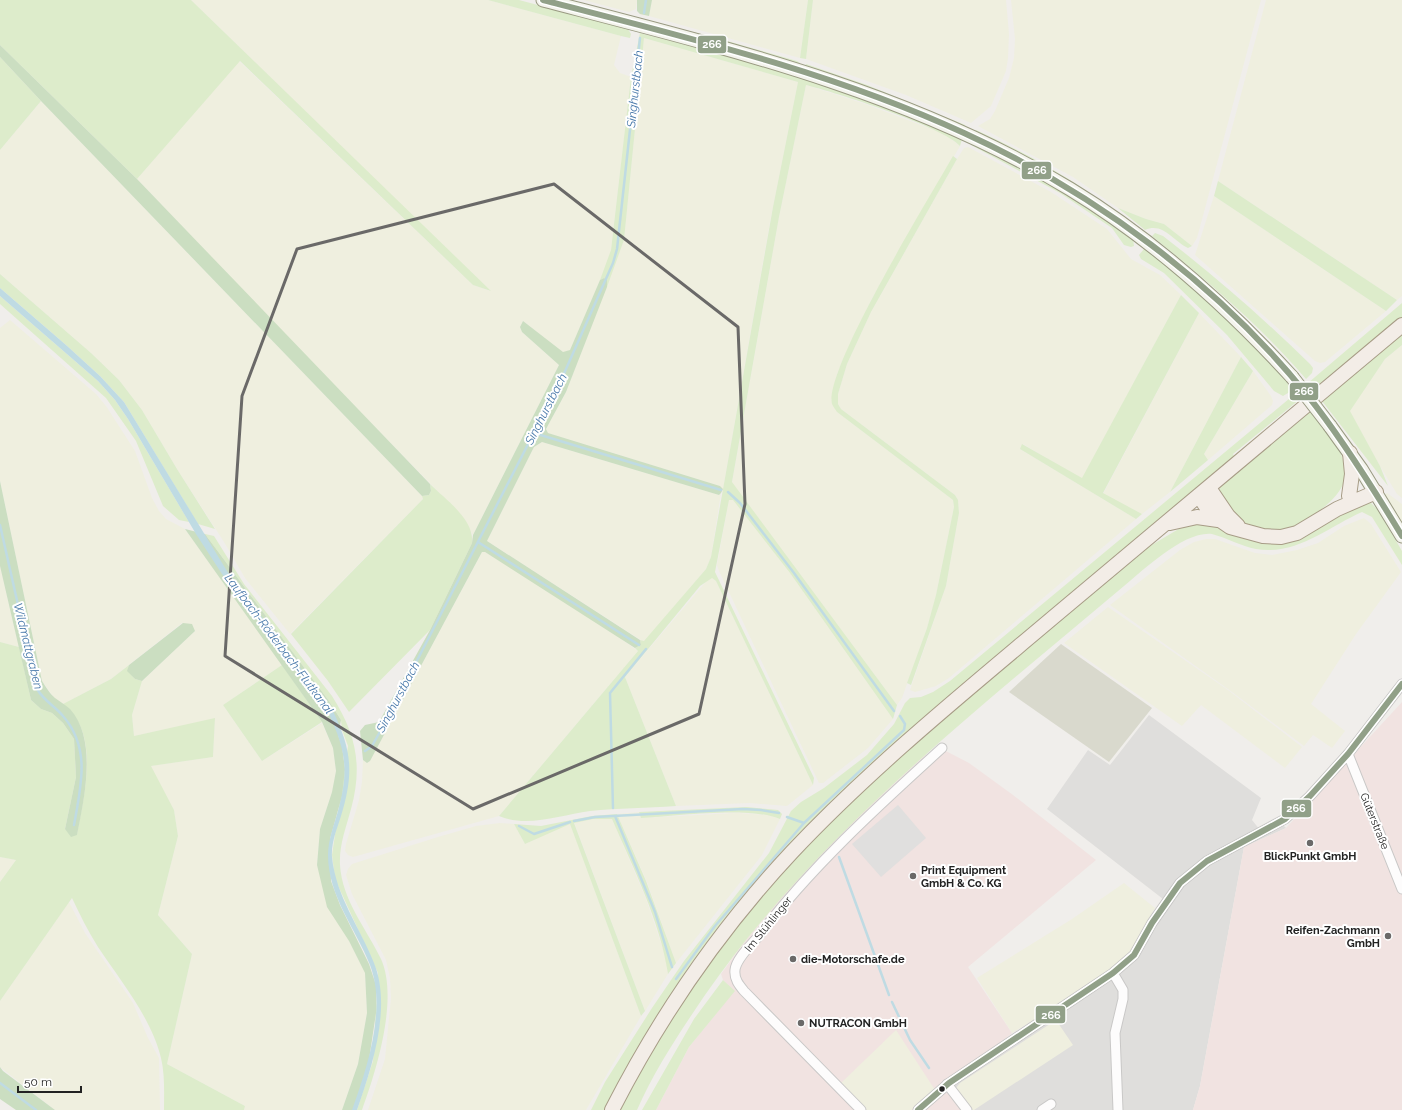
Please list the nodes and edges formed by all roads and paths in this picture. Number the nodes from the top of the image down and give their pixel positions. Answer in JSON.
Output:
{"nodes":[{"id":1,"x":542,"y":0,"type":"edge"},
{"id":2,"x":1402,"y":325,"type":"edge"},
{"id":3,"x":1350,"y":453,"type":"junction"},
{"id":4,"x":1374,"y":489,"type":"junction"},
{"id":5,"x":1204,"y":492,"type":"junction"},
{"id":6,"x":1349,"y":496,"type":"junction"},
{"id":7,"x":1337,"y":509,"type":"junction"},
{"id":8,"x":1218,"y":520,"type":"junction"},
{"id":9,"x":1164,"y":525,"type":"junction"},
{"id":10,"x":1244,"y":531,"type":"junction"},
{"id":11,"x":1402,"y":536,"type":"edge"},
{"id":12,"x":1402,"y":684,"type":"edge"},
{"id":13,"x":942,"y":748,"type":"dead end"},
{"id":14,"x":1348,"y":754,"type":"junction"},
{"id":15,"x":1402,"y":889,"type":"edge"},
{"id":16,"x":1113,"y":973,"type":"junction"},
{"id":17,"x":948,"y":1084,"type":"junction"},
{"id":18,"x":1051,"y":1104,"type":"dead end"},
{"id":19,"x":612,"y":1110,"type":"edge"},
{"id":20,"x":861,"y":1110,"type":"edge"},
{"id":21,"x":918,"y":1110,"type":"edge"},
{"id":22,"x":967,"y":1110,"type":"edge"},
{"id":23,"x":1042,"y":1110,"type":"edge"},
{"id":24,"x":1118,"y":1110,"type":"edge"}],
"edges":[{"from":1,"to":3,"type":"street","bridge":true},
{"from":2,"to":5,"type":"main road"},
{"from":3,"to":4,"type":"street"},
{"from":3,"to":6,"type":"main road"},
{"from":4,"to":6,"type":"main road"},
{"from":4,"to":7,"type":"main road"},
{"from":4,"to":11,"type":"street"},
{"from":5,"to":8,"type":"main road"},
{"from":5,"to":9,"type":"main road"},
{"from":5,"to":10,"type":"main road"},
{"from":6,"to":7,"type":"main road"},
{"from":7,"to":10,"type":"main road"},
{"from":8,"to":9,"type":"main road"},
{"from":8,"to":10,"type":"main road"},
{"from":9,"to":19,"type":"main road"},
{"from":12,"to":14,"type":"street"},
{"from":13,"to":20,"type":"street","name":"Im Stühlinger"},
{"from":14,"to":15,"type":"street","name":"Güterstraße"},
{"from":14,"to":16,"type":"street"},
{"from":16,"to":17,"type":"street"},
{"from":16,"to":24,"type":"street"},
{"from":17,"to":21,"type":"street"},
{"from":17,"to":22,"type":"street"},
{"from":18,"to":23,"type":"street"}]}
